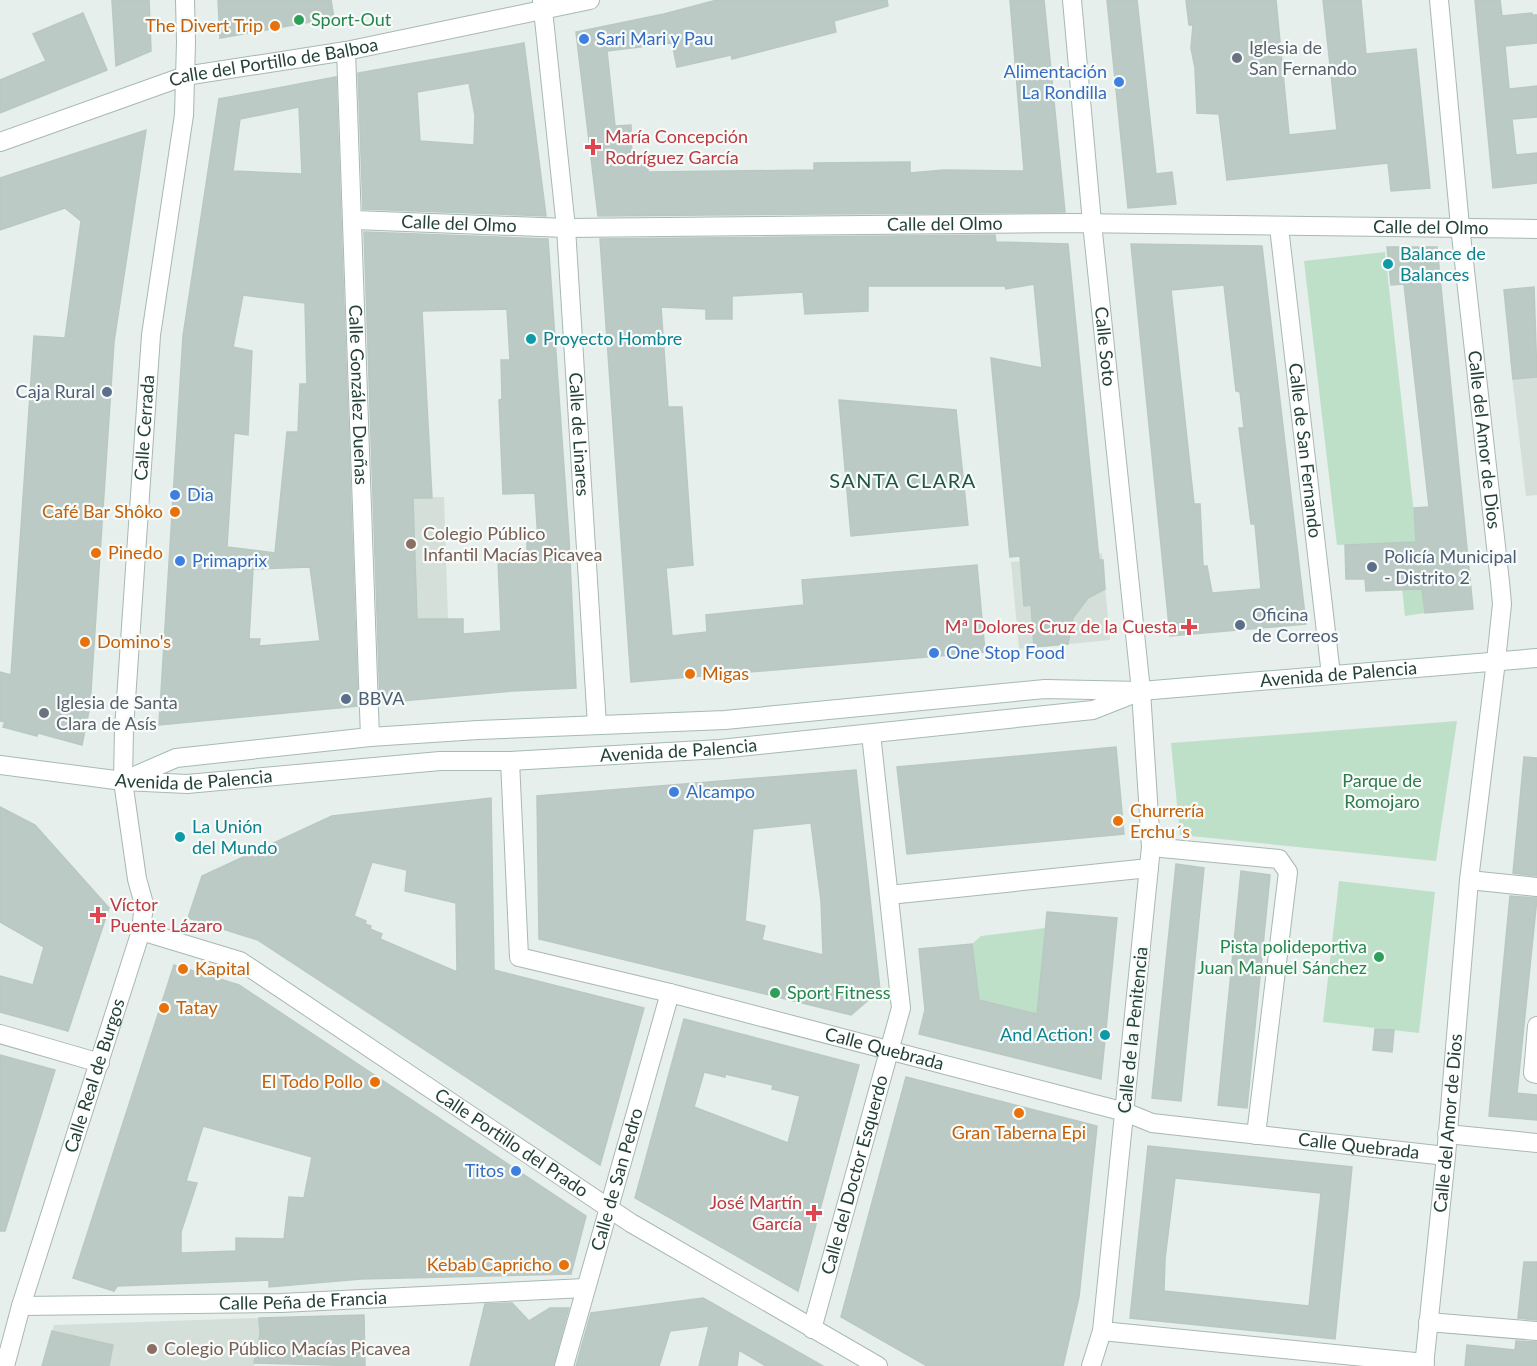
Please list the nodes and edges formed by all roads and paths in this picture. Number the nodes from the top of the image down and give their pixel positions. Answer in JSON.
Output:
{"nodes":[{"id":1,"x":184,"y":0,"type":"edge"},
{"id":2,"x":590,"y":0,"type":"edge"},
{"id":3,"x":1072,"y":0,"type":"edge"},
{"id":4,"x":1439,"y":0,"type":"edge"},
{"id":5,"x":542,"y":6,"type":"edge"},
{"id":6,"x":346,"y":51,"type":"junction"},
{"id":7,"x":185,"y":76,"type":"junction"},
{"id":8,"x":0,"y":142,"type":"edge"},
{"id":9,"x":354,"y":220,"type":"junction"},
{"id":10,"x":1092,"y":224,"type":"junction"},
{"id":11,"x":1460,"y":226,"type":"junction"},
{"id":12,"x":1279,"y":227,"type":"junction"},
{"id":13,"x":566,"y":228,"type":"junction"},
{"id":14,"x":1537,"y":229,"type":"edge"},
{"id":15,"x":1537,"y":658,"type":"edge"},
{"id":16,"x":1496,"y":661,"type":"junction"},
{"id":17,"x":1331,"y":675,"type":"junction"},
{"id":18,"x":1141,"y":691,"type":"junction"},
{"id":19,"x":597,"y":725,"type":"junction"},
{"id":20,"x":871,"y":734,"type":"junction"},
{"id":21,"x":370,"y":737,"type":"junction"},
{"id":22,"x":510,"y":761,"type":"junction"},
{"id":23,"x":0,"y":765,"type":"edge"},
{"id":24,"x":123,"y":781,"type":"junction"},
{"id":25,"x":1151,"y":847,"type":"junction"},
{"id":26,"x":1149,"y":868,"type":"junction"},
{"id":27,"x":1469,"y":880,"type":"junction"},
{"id":28,"x":1537,"y":887,"type":"edge"},
{"id":29,"x":889,"y":895,"type":"junction"},
{"id":30,"x":141,"y":931,"type":"junction"},
{"id":31,"x":670,"y":993,"type":"junction"},
{"id":32,"x":1537,"y":1026,"type":"edge"},
{"id":33,"x":0,"y":1034,"type":"edge"},
{"id":34,"x":890,"y":1050,"type":"junction"},
{"id":35,"x":100,"y":1063,"type":"junction"},
{"id":36,"x":1535,"y":1074,"type":"edge"},
{"id":37,"x":1125,"y":1112,"type":"junction"},
{"id":38,"x":1448,"y":1134,"type":"junction"},
{"id":39,"x":1256,"y":1135,"type":"junction"},
{"id":40,"x":1537,"y":1143,"type":"edge"},
{"id":41,"x":1446,"y":1156,"type":"junction"},
{"id":42,"x":608,"y":1206,"type":"junction"},
{"id":43,"x":585,"y":1288,"type":"junction"},
{"id":44,"x":21,"y":1306,"type":"junction"},
{"id":45,"x":1428,"y":1322,"type":"junction"},
{"id":46,"x":812,"y":1329,"type":"junction"},
{"id":47,"x":1102,"y":1330,"type":"junction"},
{"id":48,"x":1537,"y":1331,"type":"edge"},
{"id":49,"x":1425,"y":1365,"type":"edge"},
{"id":50,"x":5,"y":1366,"type":"edge"},
{"id":51,"x":564,"y":1366,"type":"edge"},
{"id":52,"x":878,"y":1366,"type":"edge"},
{"id":53,"x":1091,"y":1366,"type":"edge"}],
"edges":[{"from":1,"to":7,"type":"street","name":"Calle Cerrada"},
{"from":2,"to":5,"type":"street","name":"Calle del Portillo de Balboa"},
{"from":3,"to":10,"type":"street","name":"Calle Soto"},
{"from":4,"to":11,"type":"street","name":"Calle del Amor de Dios"},
{"from":5,"to":6,"type":"street","name":"Calle del Portillo de Balboa"},
{"from":5,"to":13,"type":"street","name":"Calle de Linares"},
{"from":6,"to":7,"type":"street","name":"Calle del Portillo de Balboa"},
{"from":6,"to":9,"type":"street","name":"Calle González Dueñas"},
{"from":7,"to":8,"type":"street","name":"Calle del Portillo de Balboa"},
{"from":7,"to":24,"type":"street","name":"Calle Cerrada"},
{"from":9,"to":13,"type":"street","name":"Calle del Olmo"},
{"from":9,"to":21,"type":"street","name":"Calle González Dueñas"},
{"from":10,"to":12,"type":"street","name":"Calle del Olmo"},
{"from":10,"to":13,"type":"street","name":"Calle del Olmo"},
{"from":10,"to":18,"type":"street","name":"Calle Soto"},
{"from":11,"to":12,"type":"street","name":"Calle del Olmo"},
{"from":11,"to":14,"type":"street","name":"Calle del Olmo"},
{"from":11,"to":16,"type":"street","name":"Calle del Amor de Dios"},
{"from":12,"to":17,"type":"street","name":"Calle de San Fernando"},
{"from":13,"to":19,"type":"street","name":"Calle de Linares"},
{"from":15,"to":16,"type":"street","name":"Avenida de Palencia"},
{"from":16,"to":17,"type":"street","name":"Avenida de Palencia"},
{"from":16,"to":27,"type":"street","name":"Calle del Amor de Dios"},
{"from":17,"to":18,"type":"street","name":"Avenida de Palencia"},
{"from":18,"to":19,"type":"street","name":"Avenida de Palencia"},
{"from":18,"to":20,"type":"street","name":"Avenida de Palencia"},
{"from":18,"to":25,"type":"street","name":"Calle de la Penitencia"},
{"from":19,"to":21,"type":"street","name":"Avenida de Palencia"},
{"from":20,"to":22,"type":"street","name":"Avenida de Palencia"},
{"from":20,"to":29,"type":"street","name":"Calle del Doctor Esquerdo"},
{"from":21,"to":24,"type":"street","name":"Avenida de Palencia"},
{"from":22,"to":24,"type":"street","name":"Avenida de Palencia"},
{"from":22,"to":31,"type":"street","name":"Calle Quebrada"},
{"from":23,"to":24,"type":"street"},
{"from":24,"to":30,"type":"street","name":"Calle Real de Burgos"},
{"from":25,"to":26,"type":"street","name":"Calle de la Penitencia"},
{"from":25,"to":39,"type":"street"},
{"from":26,"to":29,"type":"street"},
{"from":26,"to":37,"type":"street","name":"Calle de la Penitencia"},
{"from":27,"to":28,"type":"street"},
{"from":27,"to":38,"type":"street","name":"Calle del Amor de Dios"},
{"from":29,"to":34,"type":"street","name":"Calle del Doctor Esquerdo"},
{"from":30,"to":35,"type":"street","name":"Calle Real de Burgos"},
{"from":30,"to":42,"type":"street","name":"Calle Portillo del Prado"},
{"from":31,"to":34,"type":"street","name":"Calle Quebrada"},
{"from":31,"to":42,"type":"street","name":"Calle de San Pedro"},
{"from":32,"to":36,"type":"street"},
{"from":33,"to":35,"type":"street"},
{"from":34,"to":37,"type":"street","name":"Calle Quebrada"},
{"from":34,"to":46,"type":"street","name":"Calle del Doctor Esquerdo"},
{"from":35,"to":44,"type":"street","name":"Calle Real de Burgos"},
{"from":37,"to":39,"type":"street","name":"Calle Quebrada"},
{"from":37,"to":47,"type":"street","name":"Calle de la Penitencia"},
{"from":38,"to":40,"type":"street"},
{"from":38,"to":41,"type":"street","name":"Calle del Amor de Dios"},
{"from":39,"to":41,"type":"street","name":"Calle Quebrada"},
{"from":41,"to":45,"type":"street","name":"Calle del Amor de Dios"},
{"from":42,"to":43,"type":"street","name":"Calle de San Pedro"},
{"from":42,"to":46,"type":"street","name":"Calle Portillo del Prado"},
{"from":43,"to":44,"type":"street","name":"Calle Peña de Francia"},
{"from":43,"to":51,"type":"street","name":"Calle de San Pedro"},
{"from":44,"to":50,"type":"street","name":"Calle Real de Burgos"},
{"from":45,"to":48,"type":"street"},
{"from":45,"to":49,"type":"street","name":"Calle del Amor de Dios"},
{"from":46,"to":52,"type":"street","name":"Calle Portillo del Prado"},
{"from":47,"to":49,"type":"street"},
{"from":47,"to":53,"type":"street","name":"Calle de la Penitencia"}]}
